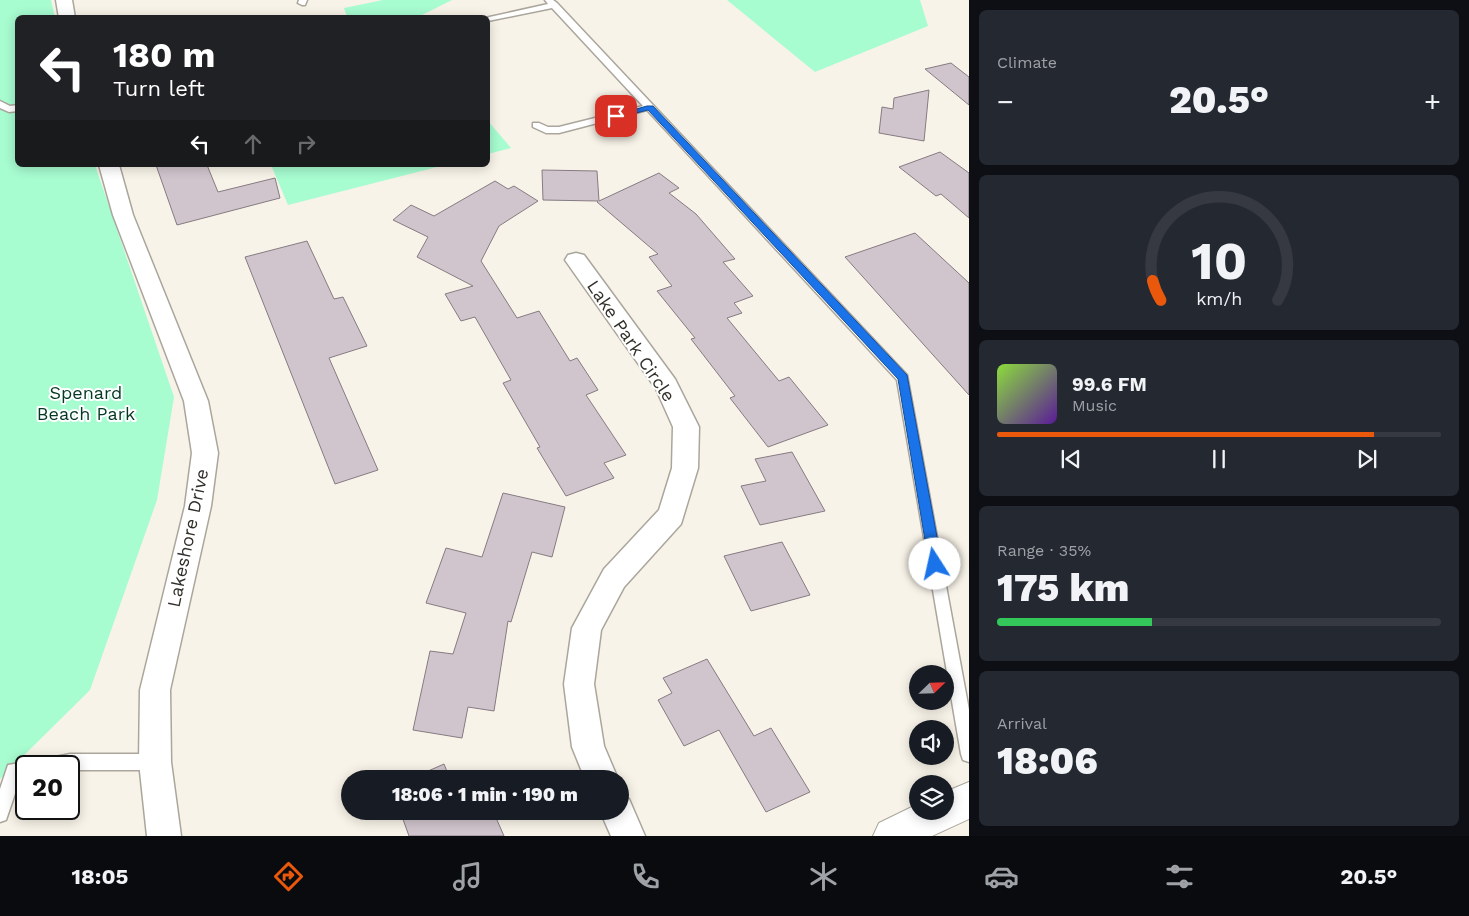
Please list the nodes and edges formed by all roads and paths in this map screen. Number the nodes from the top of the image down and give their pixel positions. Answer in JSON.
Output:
{"nodes":[{"id":1,"x":64,"y":0,"type":"edge"},
{"id":2,"x":552,"y":2,"type":"edge"},
{"id":3,"x":67,"y":15,"type":"edge"},
{"id":4,"x":490,"y":18,"type":"edge"},
{"id":5,"x":0,"y":104,"type":"edge"},
{"id":6,"x":650,"y":107,"type":"junction"},
{"id":7,"x":15,"y":108,"type":"edge"},
{"id":8,"x":536,"y":125,"type":"dead end"},
{"id":9,"x":110,"y":167,"type":"edge"},
{"id":10,"x":576,"y":260,"type":"dead end"},
{"id":11,"x":969,"y":754,"type":"edge"},
{"id":12,"x":80,"y":762,"type":"edge"},
{"id":13,"x":155,"y":762,"type":"junction"},
{"id":14,"x":598,"y":770,"type":"edge"},
{"id":15,"x":15,"y":772,"type":"edge"},
{"id":16,"x":969,"y":800,"type":"edge"},
{"id":17,"x":954,"y":807,"type":"edge"},
{"id":18,"x":0,"y":814,"type":"edge"},
{"id":19,"x":621,"y":820,"type":"edge"},
{"id":20,"x":926,"y":820,"type":"edge"},
{"id":21,"x":164,"y":836,"type":"edge"},
{"id":22,"x":628,"y":836,"type":"edge"},
{"id":23,"x":892,"y":836,"type":"edge"}],
"edges":[{"from":1,"to":3,"type":"street"},
{"from":2,"to":4,"type":"lane"},
{"from":2,"to":6,"type":"lane"},
{"from":5,"to":7,"type":"lane"},
{"from":6,"to":8,"type":"lane"},
{"from":6,"to":11,"type":"lane"},
{"from":9,"to":13,"type":"street","name":"Lakeshore Drive"},
{"from":10,"to":14,"type":"street","name":"Lake Park Circle"},
{"from":12,"to":13,"type":"lane"},
{"from":13,"to":21,"type":"street","name":"Lakeshore Drive"},
{"from":15,"to":18,"type":"lane"},
{"from":16,"to":17,"type":"street"},
{"from":19,"to":22,"type":"street"},
{"from":20,"to":23,"type":"street"}]}
